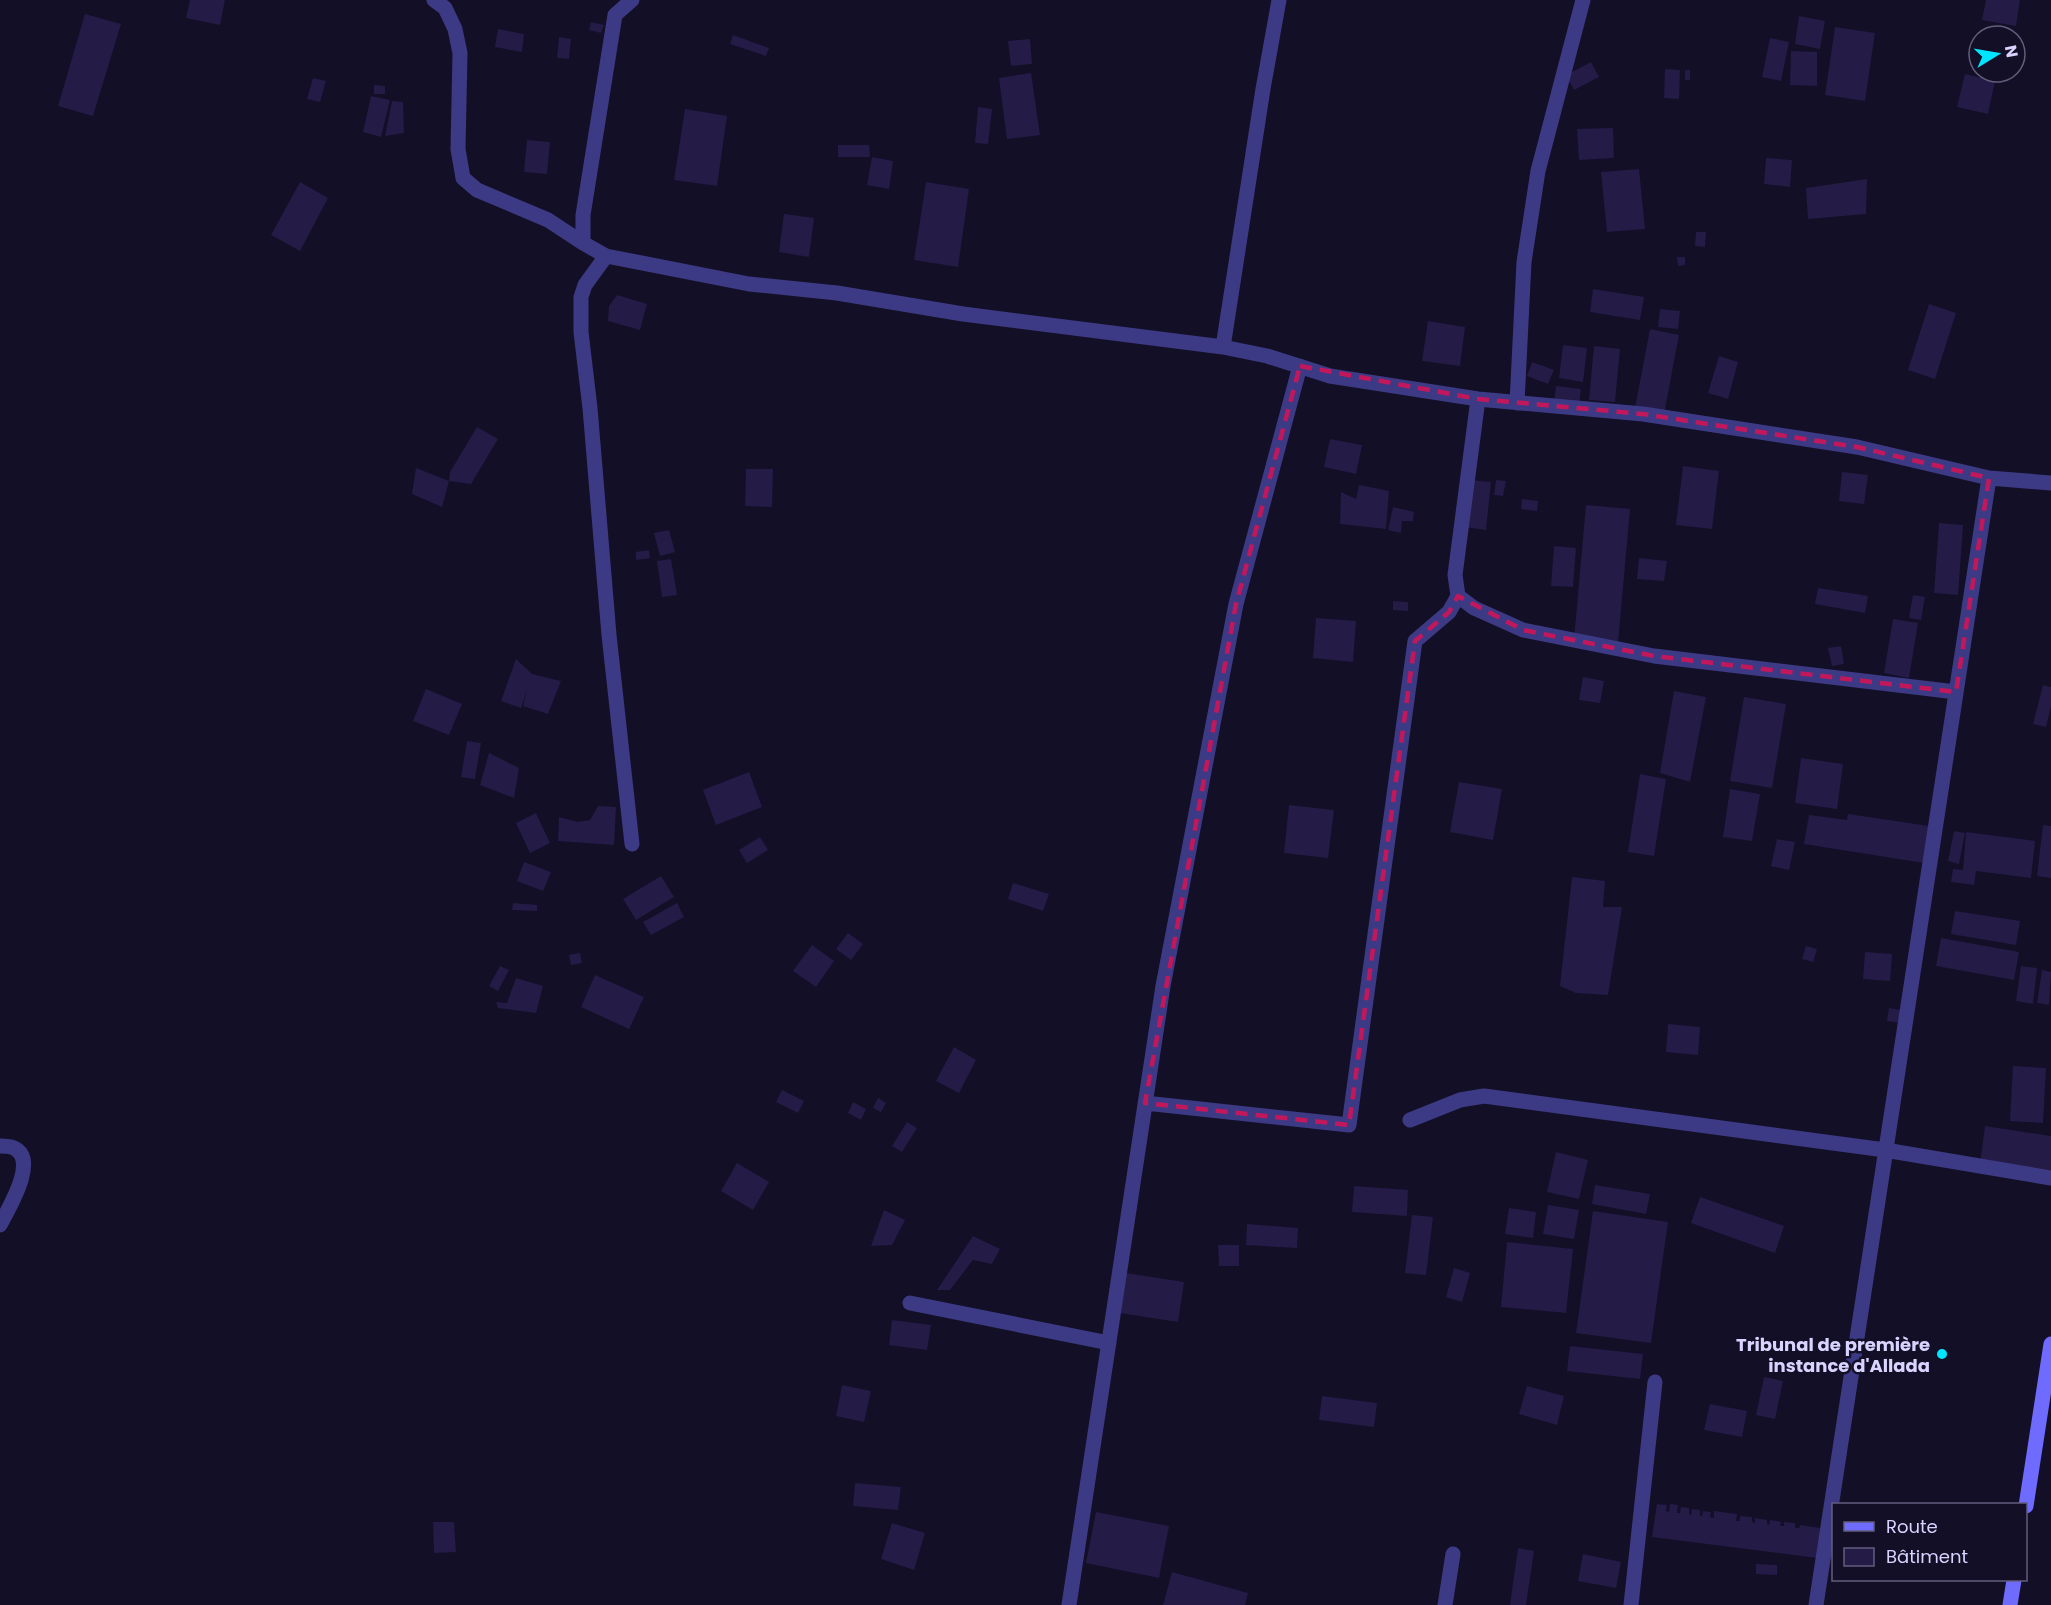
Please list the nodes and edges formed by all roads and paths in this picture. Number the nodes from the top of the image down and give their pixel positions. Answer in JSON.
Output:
{"nodes":[{"id":1,"x":434,"y":0,"type":"edge"},
{"id":2,"x":632,"y":0,"type":"edge"},
{"id":3,"x":1280,"y":0,"type":"edge"},
{"id":4,"x":1583,"y":0,"type":"edge"},
{"id":5,"x":583,"y":243,"type":"junction"},
{"id":6,"x":606,"y":256,"type":"junction"},
{"id":7,"x":1223,"y":347,"type":"junction"},
{"id":8,"x":1300,"y":366,"type":"junction"},
{"id":9,"x":1479,"y":399,"type":"junction"},
{"id":10,"x":1517,"y":403,"type":"junction"},
{"id":11,"x":1989,"y":478,"type":"junction"},
{"id":12,"x":2051,"y":483,"type":"edge"},
{"id":13,"x":1458,"y":596,"type":"junction"},
{"id":14,"x":1956,"y":692,"type":"junction"},
{"id":15,"x":632,"y":844,"type":"dead end"},
{"id":16,"x":1145,"y":1103,"type":"junction"},
{"id":17,"x":1410,"y":1120,"type":"dead end"},
{"id":18,"x":0,"y":1146,"type":"edge"},
{"id":19,"x":1885,"y":1150,"type":"junction"},
{"id":20,"x":2051,"y":1179,"type":"edge"},
{"id":21,"x":0,"y":1225,"type":"edge"},
{"id":22,"x":910,"y":1303,"type":"dead end"},
{"id":23,"x":1109,"y":1344,"type":"junction"},
{"id":24,"x":2051,"y":1344,"type":"edge"},
{"id":25,"x":1655,"y":1382,"type":"dead end"},
{"id":26,"x":2025,"y":1503,"type":"edge"},
{"id":27,"x":1453,"y":1554,"type":"dead end"},
{"id":28,"x":2014,"y":1581,"type":"edge"},
{"id":29,"x":1069,"y":1605,"type":"edge"},
{"id":30,"x":1445,"y":1605,"type":"edge"},
{"id":31,"x":1631,"y":1605,"type":"edge"},
{"id":32,"x":1815,"y":1605,"type":"edge"},
{"id":33,"x":2010,"y":1605,"type":"edge"}],
"edges":[{"from":1,"to":5,"type":"street"},
{"from":2,"to":5,"type":"street"},
{"from":3,"to":7,"type":"street"},
{"from":4,"to":10,"type":"street"},
{"from":5,"to":6,"type":"street"},
{"from":6,"to":7,"type":"street"},
{"from":6,"to":15,"type":"street"},
{"from":7,"to":8,"type":"street"},
{"from":8,"to":9,"type":"street"},
{"from":8,"to":16,"type":"street"},
{"from":9,"to":10,"type":"street"},
{"from":9,"to":13,"type":"street"},
{"from":10,"to":11,"type":"street"},
{"from":11,"to":12,"type":"street"},
{"from":11,"to":14,"type":"street"},
{"from":13,"to":14,"type":"street"},
{"from":13,"to":16,"type":"street"},
{"from":14,"to":19,"type":"street"},
{"from":16,"to":23,"type":"street"},
{"from":17,"to":19,"type":"street"},
{"from":18,"to":21,"type":"street"},
{"from":19,"to":20,"type":"street"},
{"from":19,"to":32,"type":"street"},
{"from":22,"to":23,"type":"street"},
{"from":23,"to":29,"type":"street"},
{"from":24,"to":26,"type":"main road"},
{"from":25,"to":31,"type":"street"},
{"from":27,"to":30,"type":"street"},
{"from":28,"to":33,"type":"main road"}]}
